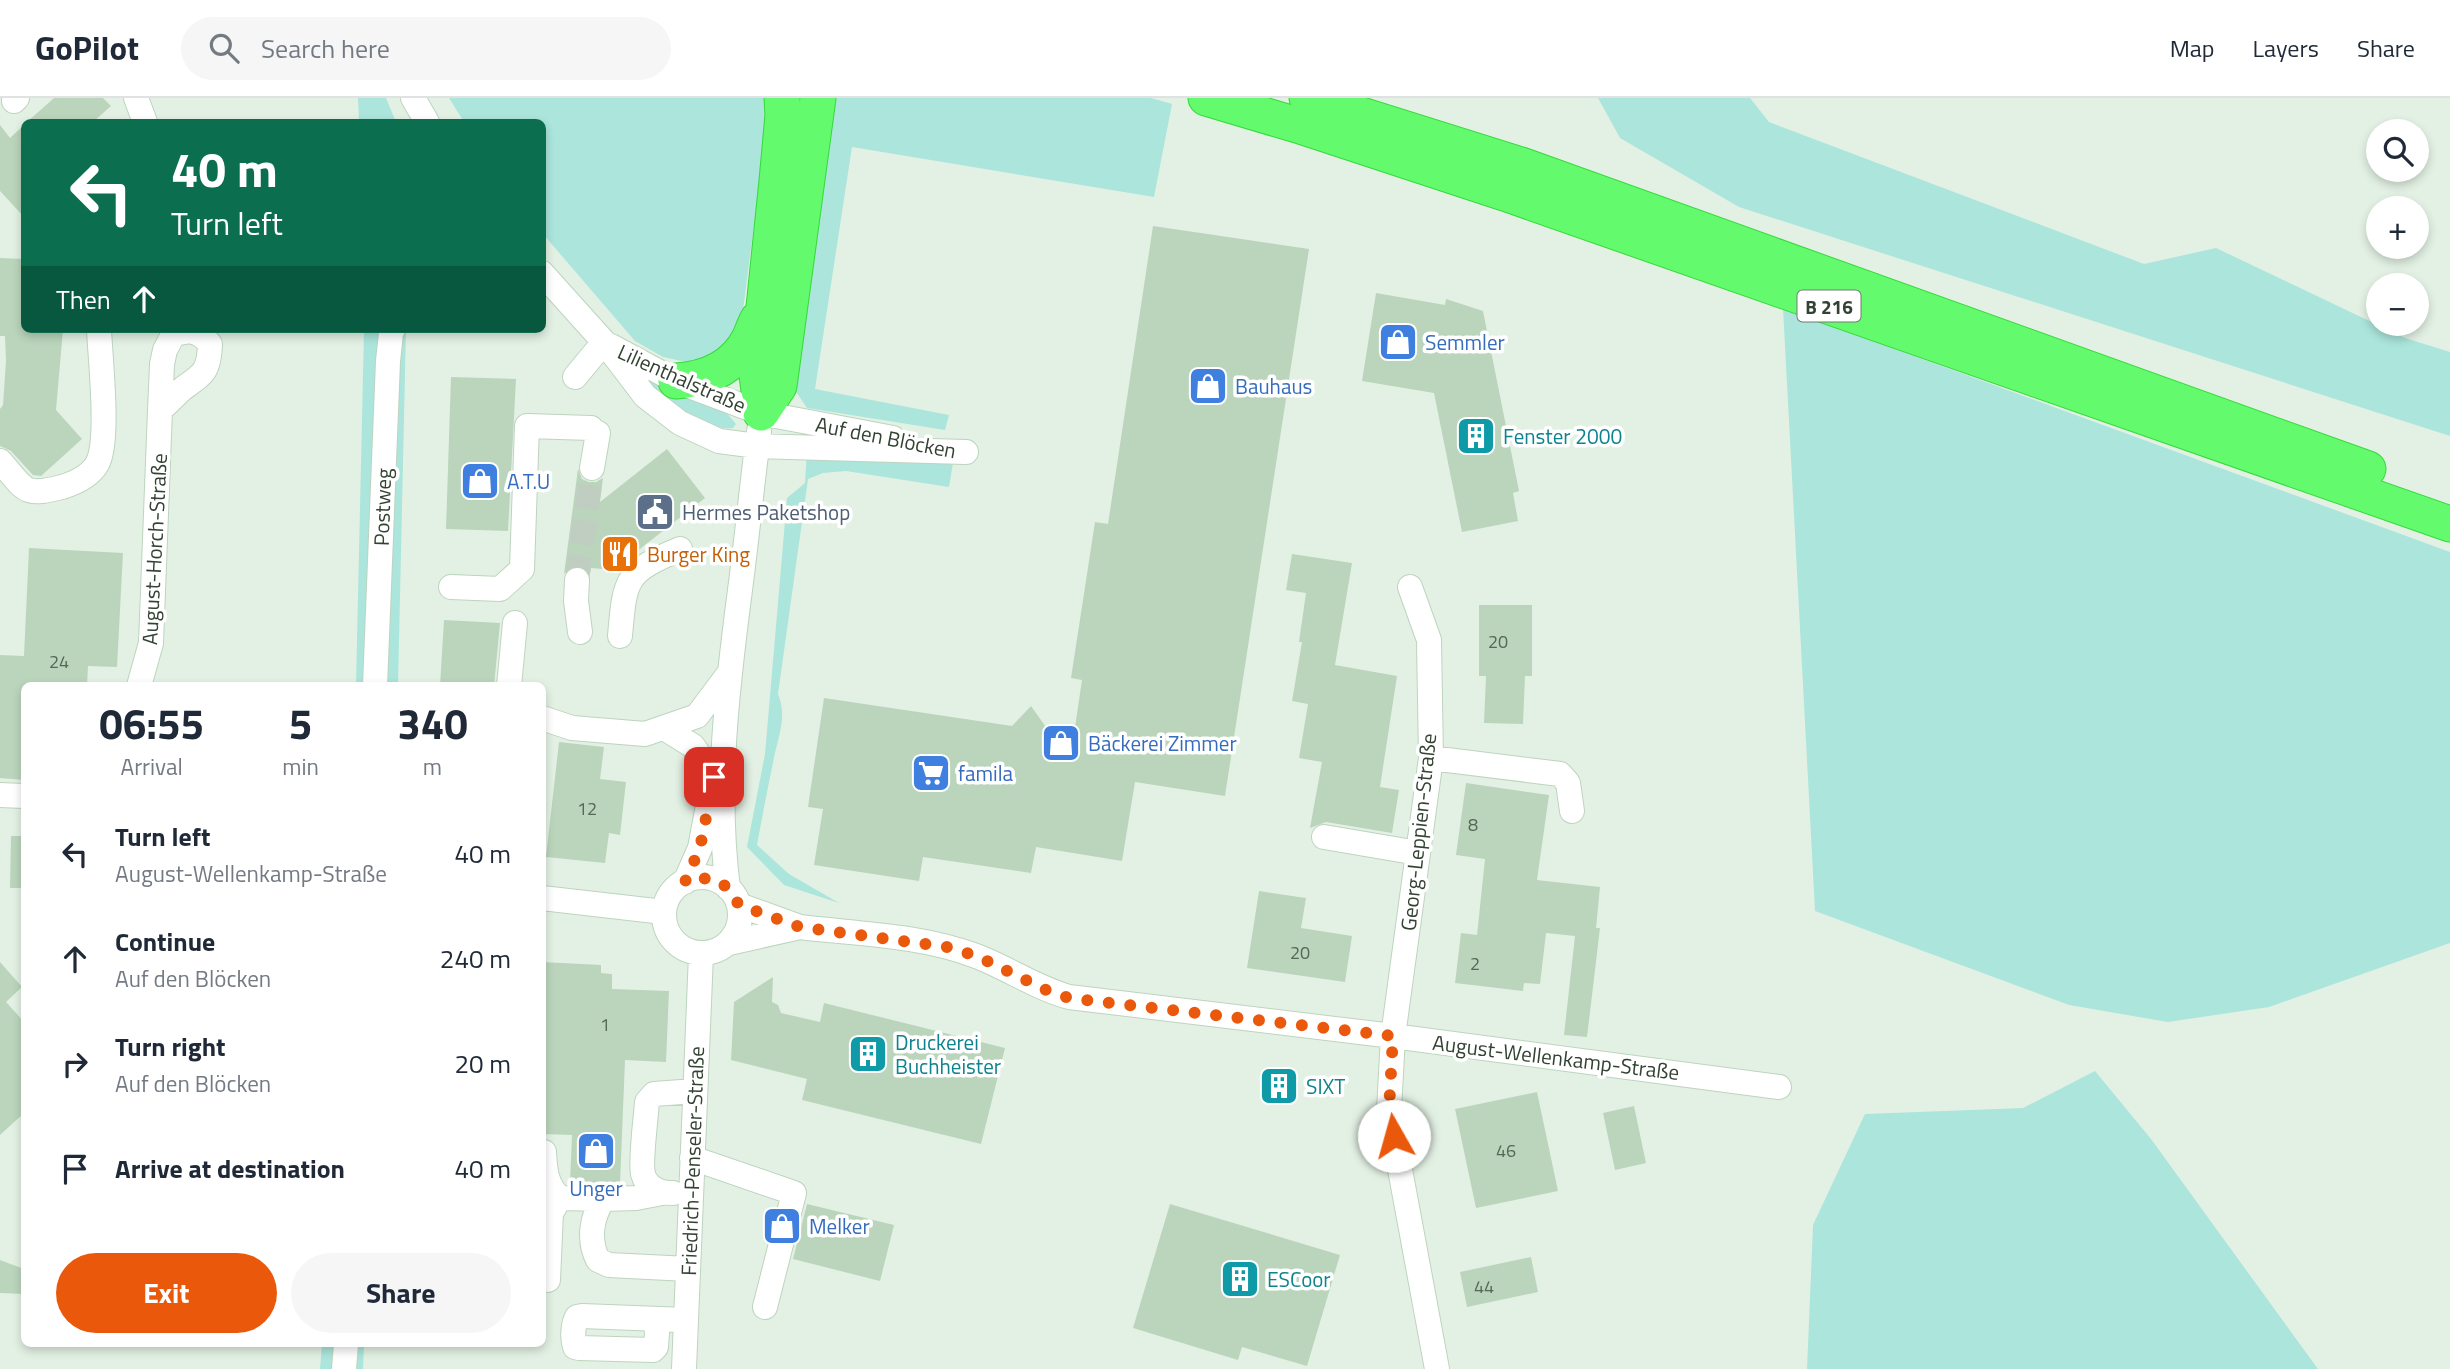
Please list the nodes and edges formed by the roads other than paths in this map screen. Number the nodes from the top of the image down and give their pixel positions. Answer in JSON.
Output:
{"nodes":[{"id":1,"x":136,"y":98,"type":"edge"},
{"id":2,"x":414,"y":98,"type":"edge"},
{"id":3,"x":782,"y":98,"type":"edge"},
{"id":4,"x":818,"y":98,"type":"edge"},
{"id":5,"x":1206,"y":98,"type":"edge"},
{"id":6,"x":1307,"y":98,"type":"edge"},
{"id":7,"x":144,"y":119,"type":"edge"},
{"id":8,"x":425,"y":119,"type":"edge"},
{"id":9,"x":546,"y":277,"type":"edge"},
{"id":10,"x":764,"y":310,"type":"junction"},
{"id":11,"x":99,"y":333,"type":"edge"},
{"id":12,"x":170,"y":333,"type":"edge"},
{"id":13,"x":201,"y":333,"type":"edge"},
{"id":14,"x":391,"y":333,"type":"edge"},
{"id":15,"x":604,"y":342,"type":"junction"},
{"id":16,"x":575,"y":377,"type":"dead end"},
{"id":17,"x":676,"y":381,"type":"junction"},
{"id":18,"x":160,"y":410,"type":"junction"},
{"id":19,"x":759,"y":430,"type":"junction"},
{"id":20,"x":0,"y":461,"type":"edge"},
{"id":21,"x":592,"y":468,"type":"tunnel mouth"},
{"id":22,"x":2450,"y":499,"type":"edge"},
{"id":23,"x":2450,"y":524,"type":"edge"},
{"id":24,"x":680,"y":549,"type":"dead end"},
{"id":25,"x":577,"y":580,"type":"tunnel mouth"},
{"id":26,"x":451,"y":587,"type":"dead end"},
{"id":27,"x":1410,"y":587,"type":"dead end"},
{"id":28,"x":515,"y":623,"type":"dead end"},
{"id":29,"x":580,"y":632,"type":"dead end"},
{"id":30,"x":620,"y":636,"type":"dead end"},
{"id":31,"x":727,"y":676,"type":"junction"},
{"id":32,"x":140,"y":682,"type":"edge"},
{"id":33,"x":375,"y":682,"type":"edge"},
{"id":34,"x":509,"y":682,"type":"edge"},
{"id":35,"x":546,"y":719,"type":"edge"},
{"id":36,"x":724,"y":723,"type":"junction"},
{"id":37,"x":664,"y":728,"type":"junction"},
{"id":38,"x":1431,"y":758,"type":"junction"},
{"id":39,"x":714,"y":777,"type":"junction"},
{"id":40,"x":0,"y":795,"type":"edge"},
{"id":41,"x":21,"y":796,"type":"edge"},
{"id":42,"x":1572,"y":810,"type":"dead end"},
{"id":43,"x":1324,"y":837,"type":"dead end"},
{"id":44,"x":1418,"y":853,"type":"junction"},
{"id":45,"x":685,"y":882,"type":"junction"},
{"id":46,"x":733,"y":896,"type":"junction"},
{"id":47,"x":546,"y":898,"type":"edge"},
{"id":48,"x":664,"y":912,"type":"junction"},
{"id":49,"x":800,"y":927,"type":"junction"},
{"id":50,"x":729,"y":943,"type":"junction"},
{"id":51,"x":701,"y":954,"type":"junction"},
{"id":52,"x":1393,"y":1036,"type":"junction"},
{"id":53,"x":1779,"y":1087,"type":"dead end"},
{"id":54,"x":695,"y":1091,"type":"junction"},
{"id":55,"x":692,"y":1158,"type":"junction"},
{"id":56,"x":546,"y":1174,"type":"edge"},
{"id":57,"x":691,"y":1192,"type":"junction"},
{"id":58,"x":662,"y":1193,"type":"junction"},
{"id":59,"x":559,"y":1198,"type":"junction"},
{"id":60,"x":604,"y":1199,"type":"junction"},
{"id":61,"x":688,"y":1269,"type":"junction"},
{"id":62,"x":548,"y":1280,"type":"dead end"},
{"id":63,"x":765,"y":1307,"type":"dead end"},
{"id":64,"x":658,"y":1319,"type":"dead end"},
{"id":65,"x":686,"y":1320,"type":"junction"},
{"id":66,"x":345,"y":1347,"type":"edge"},
{"id":67,"x":344,"y":1369,"type":"edge"},
{"id":68,"x":684,"y":1369,"type":"edge"},
{"id":69,"x":1437,"y":1369,"type":"edge"}],
"edges":[{"from":1,"to":7,"type":"street"},
{"from":2,"to":8,"type":"street"},
{"from":3,"to":10,"type":"highway"},
{"from":4,"to":19,"type":"highway"},
{"from":5,"to":23,"type":"highway","number":"B 216"},
{"from":6,"to":22,"type":"highway","number":"B 216"},
{"from":9,"to":15,"type":"street","name":"Lilienthalstraße"},
{"from":10,"to":17,"type":"highway"},
{"from":10,"to":19,"type":"highway"},
{"from":11,"to":20,"type":"street"},
{"from":12,"to":18,"type":"street","name":"August-Horch-Straße"},
{"from":13,"to":18,"type":"street","name":"August-Horch-Straße"},
{"from":14,"to":33,"type":"street","name":"Postweg"},
{"from":15,"to":16,"type":"street"},
{"from":15,"to":17,"type":"street","name":"Lilienthalstraße"},
{"from":15,"to":19,"type":"street","name":"Lilienthalstraße"},
{"from":17,"to":19,"type":"street","name":"Lilienthalstraße"},
{"from":18,"to":32,"type":"street","name":"August-Horch-Straße"},
{"from":19,"to":19,"type":"street","name":"Auf den Blöcken"},
{"from":19,"to":31,"type":"street"},
{"from":21,"to":26,"type":"street"},
{"from":24,"to":30,"type":"street"},
{"from":25,"to":29,"type":"street"},
{"from":27,"to":38,"type":"street","name":"Georg-Leppien-Straße"},
{"from":28,"to":34,"type":"street"},
{"from":31,"to":36,"type":"street"},
{"from":31,"to":37,"type":"street"},
{"from":35,"to":37,"type":"street"},
{"from":36,"to":39,"type":"street"},
{"from":36,"to":46,"type":"street"},
{"from":37,"to":39,"type":"street"},
{"from":38,"to":42,"type":"street"},
{"from":38,"to":44,"type":"street","name":"Georg-Leppien-Straße"},
{"from":39,"to":45,"type":"street"},
{"from":40,"to":41,"type":"street"},
{"from":43,"to":44,"type":"street"},
{"from":44,"to":52,"type":"street","name":"Georg-Leppien-Straße"},
{"from":45,"to":46,"type":"street"},
{"from":45,"to":48,"type":"street"},
{"from":46,"to":49,"type":"street","name":"August-Wellenkamp-Straße"},
{"from":46,"to":50,"type":"street"},
{"from":47,"to":48,"type":"street"},
{"from":48,"to":51,"type":"street"},
{"from":49,"to":50,"type":"street","name":"August-Wellenkamp-Straße"},
{"from":49,"to":52,"type":"street","name":"August-Wellenkamp-Straße"},
{"from":50,"to":51,"type":"street"},
{"from":51,"to":54,"type":"street","name":"Friedrich-Penseler-Straße"},
{"from":52,"to":53,"type":"street","name":"August-Wellenkamp-Straße"},
{"from":52,"to":69,"type":"street"},
{"from":54,"to":55,"type":"street","name":"Friedrich-Penseler-Straße"},
{"from":54,"to":58,"type":"street"},
{"from":55,"to":57,"type":"street","name":"Friedrich-Penseler-Straße"},
{"from":55,"to":63,"type":"street"},
{"from":56,"to":59,"type":"street"},
{"from":57,"to":58,"type":"street"},
{"from":57,"to":61,"type":"street","name":"Friedrich-Penseler-Straße"},
{"from":58,"to":60,"type":"street"},
{"from":59,"to":60,"type":"street"},
{"from":59,"to":62,"type":"street"},
{"from":60,"to":61,"type":"street"},
{"from":61,"to":65,"type":"street","name":"Friedrich-Penseler-Straße"},
{"from":64,"to":65,"type":"street"},
{"from":65,"to":68,"type":"street","name":"Friedrich-Penseler-Straße"},
{"from":66,"to":67,"type":"street"}]}
